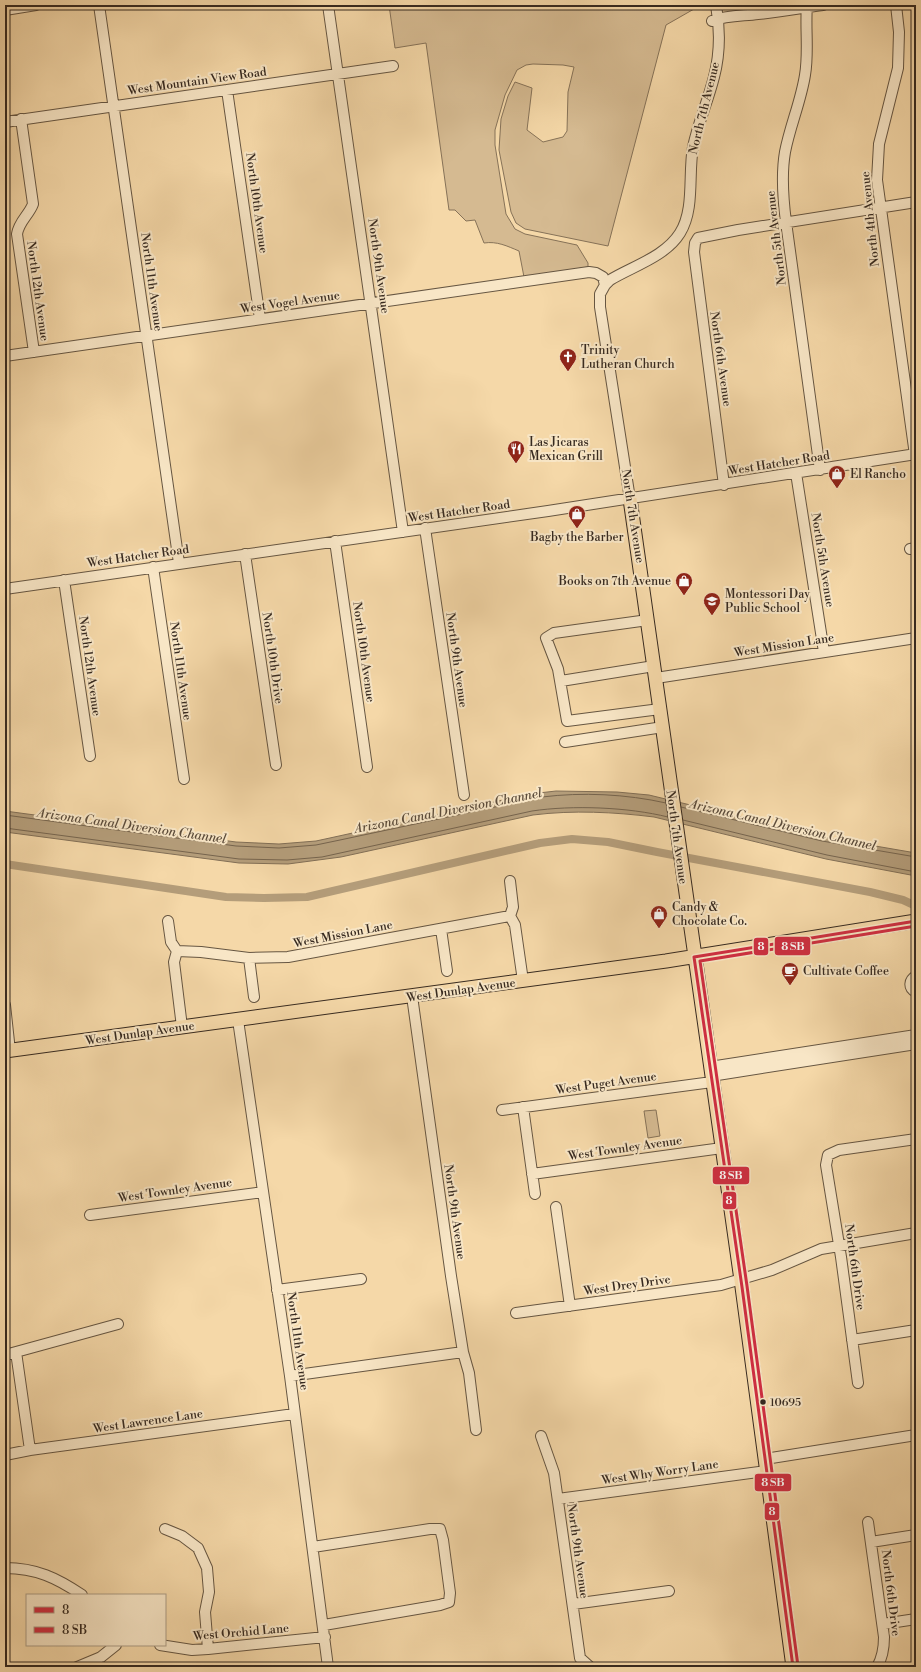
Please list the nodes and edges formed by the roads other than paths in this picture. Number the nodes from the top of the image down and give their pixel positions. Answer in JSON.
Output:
{"nodes":[{"id":1,"x":36,"y":5,"type":"edge"},
{"id":2,"x":99,"y":5,"type":"edge"},
{"id":3,"x":328,"y":5,"type":"edge"},
{"id":4,"x":710,"y":5,"type":"edge"},
{"id":5,"x":716,"y":5,"type":"edge"},
{"id":6,"x":823,"y":5,"type":"edge"},
{"id":7,"x":896,"y":5,"type":"edge"},
{"id":8,"x":806,"y":6,"type":"edge"},
{"id":9,"x":5,"y":10,"type":"edge"},
{"id":10,"x":715,"y":20,"type":"junction"},
{"id":11,"x":393,"y":66,"type":"dead end"},
{"id":12,"x":338,"y":75,"type":"junction"},
{"id":13,"x":227,"y":90,"type":"junction"},
{"id":14,"x":113,"y":106,"type":"junction"},
{"id":15,"x":20,"y":119,"type":"junction"},
{"id":16,"x":5,"y":122,"type":"edge"},
{"id":17,"x":916,"y":202,"type":"edge"},
{"id":18,"x":881,"y":207,"type":"junction"},
{"id":19,"x":786,"y":222,"type":"junction"},
{"id":20,"x":605,"y":285,"type":"junction"},
{"id":21,"x":371,"y":303,"type":"junction"},
{"id":22,"x":260,"y":319,"type":"junction"},
{"id":23,"x":147,"y":336,"type":"junction"},
{"id":24,"x":34,"y":352,"type":"junction"},
{"id":25,"x":5,"y":356,"type":"edge"},
{"id":26,"x":915,"y":455,"type":"edge"},
{"id":27,"x":820,"y":470,"type":"junction"},
{"id":28,"x":796,"y":473,"type":"junction"},
{"id":29,"x":724,"y":485,"type":"junction"},
{"id":30,"x":630,"y":499,"type":"junction"},
{"id":31,"x":425,"y":528,"type":"junction"},
{"id":32,"x":403,"y":532,"type":"junction"},
{"id":33,"x":335,"y":541,"type":"junction"},
{"id":34,"x":245,"y":554,"type":"junction"},
{"id":35,"x":179,"y":564,"type":"junction"},
{"id":36,"x":153,"y":567,"type":"junction"},
{"id":37,"x":64,"y":580,"type":"junction"},
{"id":38,"x":5,"y":589,"type":"edge"},
{"id":39,"x":648,"y":620,"type":"junction"},
{"id":40,"x":916,"y":638,"type":"edge"},
{"id":41,"x":824,"y":652,"type":"junction"},
{"id":42,"x":655,"y":672,"type":"junction"},
{"id":43,"x":561,"y":681,"type":"junction"},
{"id":44,"x":660,"y":709,"type":"junction"},
{"id":45,"x":663,"y":728,"type":"junction"},
{"id":46,"x":565,"y":742,"type":"dead end"},
{"id":47,"x":90,"y":756,"type":"dead end"},
{"id":48,"x":276,"y":765,"type":"dead end"},
{"id":49,"x":367,"y":768,"type":"dead end"},
{"id":50,"x":184,"y":780,"type":"dead end"},
{"id":51,"x":464,"y":795,"type":"dead end"},
{"id":52,"x":510,"y":881,"type":"dead end"},
{"id":53,"x":510,"y":916,"type":"junction"},
{"id":54,"x":168,"y":921,"type":"dead end"},
{"id":55,"x":916,"y":921,"type":"edge"},
{"id":56,"x":441,"y":929,"type":"junction"},
{"id":57,"x":177,"y":951,"type":"junction"},
{"id":58,"x":694,"y":957,"type":"junction"},
{"id":59,"x":249,"y":958,"type":"junction"},
{"id":60,"x":447,"y":971,"type":"dead end"},
{"id":61,"x":916,"y":976,"type":"edge"},
{"id":62,"x":523,"y":981,"type":"junction"},
{"id":63,"x":916,"y":992,"type":"edge"},
{"id":64,"x":412,"y":996,"type":"junction"},
{"id":65,"x":254,"y":997,"type":"dead end"},
{"id":66,"x":5,"y":1005,"type":"edge"},
{"id":67,"x":238,"y":1020,"type":"junction"},
{"id":68,"x":182,"y":1027,"type":"junction"},
{"id":69,"x":916,"y":1035,"type":"edge"},
{"id":70,"x":916,"y":1044,"type":"edge"},
{"id":71,"x":858,"y":1048,"type":"junction"},
{"id":72,"x":8,"y":1051,"type":"edge"},
{"id":73,"x":711,"y":1075,"type":"junction"},
{"id":74,"x":523,"y":1107,"type":"junction"},
{"id":75,"x":502,"y":1110,"type":"dead end"},
{"id":76,"x":916,"y":1139,"type":"edge"},
{"id":77,"x":722,"y":1148,"type":"junction"},
{"id":78,"x":532,"y":1174,"type":"junction"},
{"id":79,"x":263,"y":1192,"type":"junction"},
{"id":80,"x":535,"y":1194,"type":"dead end"},
{"id":81,"x":556,"y":1207,"type":"dead end"},
{"id":82,"x":90,"y":1215,"type":"dead end"},
{"id":83,"x":916,"y":1234,"type":"edge"},
{"id":84,"x":839,"y":1245,"type":"junction"},
{"id":85,"x":360,"y":1279,"type":"dead end"},
{"id":86,"x":740,"y":1279,"type":"junction"},
{"id":87,"x":277,"y":1290,"type":"junction"},
{"id":88,"x":570,"y":1306,"type":"junction"},
{"id":89,"x":516,"y":1313,"type":"dead end"},
{"id":90,"x":118,"y":1324,"type":"dead end"},
{"id":91,"x":916,"y":1330,"type":"edge"},
{"id":92,"x":852,"y":1340,"type":"junction"},
{"id":93,"x":16,"y":1352,"type":"junction"},
{"id":94,"x":463,"y":1352,"type":"junction"},
{"id":95,"x":5,"y":1355,"type":"edge"},
{"id":96,"x":290,"y":1376,"type":"junction"},
{"id":97,"x":858,"y":1382,"type":"dead end"},
{"id":98,"x":294,"y":1414,"type":"junction"},
{"id":99,"x":476,"y":1430,"type":"dead end"},
{"id":100,"x":916,"y":1435,"type":"edge"},
{"id":101,"x":541,"y":1436,"type":"dead end"},
{"id":102,"x":30,"y":1450,"type":"junction"},
{"id":103,"x":5,"y":1455,"type":"edge"},
{"id":104,"x":766,"y":1465,"type":"junction"},
{"id":105,"x":558,"y":1499,"type":"junction"},
{"id":106,"x":868,"y":1522,"type":"dead end"},
{"id":107,"x":165,"y":1529,"type":"dead end"},
{"id":108,"x":916,"y":1535,"type":"edge"},
{"id":109,"x":871,"y":1542,"type":"junction"},
{"id":110,"x":313,"y":1546,"type":"junction"},
{"id":111,"x":5,"y":1568,"type":"edge"},
{"id":112,"x":669,"y":1591,"type":"dead end"},
{"id":113,"x":81,"y":1594,"type":"edge"},
{"id":114,"x":573,"y":1604,"type":"junction"},
{"id":115,"x":916,"y":1619,"type":"edge"},
{"id":116,"x":883,"y":1624,"type":"junction"},
{"id":117,"x":324,"y":1625,"type":"junction"},
{"id":118,"x":325,"y":1637,"type":"junction"},
{"id":119,"x":115,"y":1646,"type":"edge"},
{"id":120,"x":166,"y":1646,"type":"edge"},
{"id":121,"x":208,"y":1649,"type":"junction"},
{"id":122,"x":78,"y":1667,"type":"edge"},
{"id":123,"x":328,"y":1667,"type":"edge"},
{"id":124,"x":590,"y":1667,"type":"edge"},
{"id":125,"x":793,"y":1667,"type":"edge"},
{"id":126,"x":877,"y":1667,"type":"edge"}],
"edges":[{"from":1,"to":9,"type":"street"},
{"from":2,"to":14,"type":"street","name":"North 11th Avenue"},
{"from":3,"to":12,"type":"street","name":"North 9th Avenue"},
{"from":4,"to":10,"type":"street"},
{"from":5,"to":10,"type":"street"},
{"from":6,"to":8,"type":"street"},
{"from":7,"to":18,"type":"street","name":"North 4th Avenue"},
{"from":8,"to":10,"type":"street"},
{"from":8,"to":19,"type":"street","name":"North 5th Avenue"},
{"from":10,"to":20,"type":"street","name":"North 7th Avenue"},
{"from":11,"to":12,"type":"street","name":"West Mountain View Road"},
{"from":12,"to":13,"type":"street","name":"West Mountain View Road"},
{"from":12,"to":21,"type":"street","name":"North 9th Avenue"},
{"from":13,"to":14,"type":"street","name":"West Mountain View Road"},
{"from":13,"to":22,"type":"street","name":"North 10th Avenue"},
{"from":14,"to":15,"type":"street","name":"West Mountain View Road"},
{"from":14,"to":23,"type":"street","name":"North 11th Avenue"},
{"from":15,"to":16,"type":"street","name":"West Mountain View Road"},
{"from":15,"to":24,"type":"street","name":"North 12th Avenue"},
{"from":17,"to":18,"type":"street"},
{"from":18,"to":19,"type":"street"},
{"from":18,"to":26,"type":"street","name":"North 4th Avenue"},
{"from":19,"to":27,"type":"street","name":"North 5th Avenue"},
{"from":19,"to":29,"type":"street","name":"North 6th Avenue"},
{"from":20,"to":21,"type":"street","name":"West Vogel Avenue"},
{"from":20,"to":30,"type":"street","name":"North 7th Avenue"},
{"from":21,"to":22,"type":"street","name":"West Vogel Avenue"},
{"from":21,"to":32,"type":"street","name":"North 9th Avenue"},
{"from":22,"to":23,"type":"street","name":"West Vogel Avenue"},
{"from":23,"to":24,"type":"street","name":"West Vogel Avenue"},
{"from":23,"to":35,"type":"street","name":"North 11th Avenue"},
{"from":24,"to":25,"type":"street","name":"West Vogel Avenue"},
{"from":26,"to":27,"type":"street","name":"West Hatcher Road"},
{"from":27,"to":28,"type":"street","name":"West Hatcher Road"},
{"from":28,"to":29,"type":"street","name":"West Hatcher Road"},
{"from":28,"to":41,"type":"street","name":"North 5th Avenue"},
{"from":29,"to":30,"type":"street","name":"West Hatcher Road"},
{"from":30,"to":31,"type":"street","name":"West Hatcher Road"},
{"from":30,"to":39,"type":"main road","name":"North 7th Avenue"},
{"from":31,"to":32,"type":"street","name":"West Hatcher Road"},
{"from":31,"to":51,"type":"street","name":"North 9th Avenue"},
{"from":32,"to":33,"type":"street","name":"West Hatcher Road"},
{"from":33,"to":34,"type":"street","name":"West Hatcher Road"},
{"from":33,"to":49,"type":"street","name":"North 10th Avenue"},
{"from":34,"to":35,"type":"street","name":"West Hatcher Road"},
{"from":34,"to":48,"type":"street","name":"North 10th Drive"},
{"from":35,"to":36,"type":"street","name":"West Hatcher Road"},
{"from":36,"to":37,"type":"street","name":"West Hatcher Road"},
{"from":36,"to":50,"type":"street","name":"North 11th Avenue"},
{"from":37,"to":38,"type":"street","name":"West Hatcher Road"},
{"from":37,"to":47,"type":"street","name":"North 12th Avenue"},
{"from":39,"to":42,"type":"main road","name":"North 7th Avenue"},
{"from":39,"to":43,"type":"street"},
{"from":40,"to":41,"type":"street","name":"West Mission Lane"},
{"from":41,"to":42,"type":"street","name":"West Mission Lane"},
{"from":42,"to":43,"type":"street","name":"West Mission Lane"},
{"from":42,"to":44,"type":"main road","name":"North 7th Avenue"},
{"from":43,"to":44,"type":"street"},
{"from":44,"to":45,"type":"main road","name":"North 7th Avenue"},
{"from":45,"to":46,"type":"street"},
{"from":45,"to":58,"type":"main road","name":"North 7th Avenue"},
{"from":52,"to":53,"type":"street"},
{"from":53,"to":56,"type":"street","name":"West Mission Lane"},
{"from":53,"to":62,"type":"street"},
{"from":54,"to":57,"type":"street"},
{"from":55,"to":58,"type":"main road","name":"West Dunlap Avenue"},
{"from":56,"to":59,"type":"street","name":"West Mission Lane"},
{"from":56,"to":60,"type":"street"},
{"from":57,"to":59,"type":"street","name":"West Mission Lane"},
{"from":57,"to":68,"type":"street"},
{"from":58,"to":62,"type":"main road","name":"West Dunlap Avenue"},
{"from":58,"to":73,"type":"main road","name":"North 7th Avenue"},
{"from":59,"to":65,"type":"street"},
{"from":61,"to":63,"type":"street"},
{"from":62,"to":64,"type":"main road","name":"West Dunlap Avenue"},
{"from":64,"to":67,"type":"main road","name":"West Dunlap Avenue"},
{"from":64,"to":94,"type":"street","name":"North 9th Avenue"},
{"from":66,"to":72,"type":"street"},
{"from":67,"to":68,"type":"main road","name":"West Dunlap Avenue"},
{"from":67,"to":79,"type":"street","name":"North 11th Avenue"},
{"from":68,"to":72,"type":"main road","name":"West Dunlap Avenue"},
{"from":69,"to":71,"type":"street","name":"West Puget Avenue"},
{"from":70,"to":71,"type":"street","name":"West Puget Avenue"},
{"from":71,"to":73,"type":"street","name":"West Puget Avenue"},
{"from":73,"to":74,"type":"street","name":"West Puget Avenue"},
{"from":73,"to":77,"type":"main road","name":"North 7th Avenue"},
{"from":74,"to":75,"type":"street","name":"West Puget Avenue"},
{"from":74,"to":78,"type":"street"},
{"from":76,"to":84,"type":"street","name":"North 6th Drive"},
{"from":77,"to":78,"type":"street","name":"West Townley Avenue"},
{"from":77,"to":86,"type":"main road","name":"North 7th Avenue"},
{"from":78,"to":80,"type":"street"},
{"from":79,"to":82,"type":"street","name":"West Townley Avenue"},
{"from":79,"to":87,"type":"street","name":"North 11th Avenue"},
{"from":81,"to":88,"type":"street"},
{"from":83,"to":84,"type":"street"},
{"from":84,"to":86,"type":"street"},
{"from":84,"to":92,"type":"street","name":"North 6th Drive"},
{"from":85,"to":87,"type":"street"},
{"from":86,"to":88,"type":"street","name":"West Drey Drive"},
{"from":86,"to":104,"type":"main road","name":"North 7th Avenue"},
{"from":87,"to":96,"type":"street","name":"North 11th Avenue"},
{"from":88,"to":89,"type":"street","name":"West Drey Drive"},
{"from":90,"to":93,"type":"street"},
{"from":91,"to":92,"type":"street"},
{"from":92,"to":97,"type":"street","name":"North 6th Drive"},
{"from":93,"to":95,"type":"street"},
{"from":93,"to":102,"type":"street"},
{"from":94,"to":96,"type":"street"},
{"from":94,"to":99,"type":"street","name":"North 9th Avenue"},
{"from":96,"to":98,"type":"street","name":"North 11th Avenue"},
{"from":98,"to":102,"type":"street","name":"West Lawrence Lane"},
{"from":98,"to":110,"type":"street","name":"North 11th Avenue"},
{"from":100,"to":104,"type":"street","name":"West Why Worry Lane"},
{"from":101,"to":105,"type":"street","name":"North 9th Avenue"},
{"from":102,"to":103,"type":"street","name":"West Lawrence Lane"},
{"from":104,"to":105,"type":"street","name":"West Why Worry Lane"},
{"from":104,"to":125,"type":"main road","name":"North 7th Avenue"},
{"from":105,"to":114,"type":"street","name":"North 9th Avenue"},
{"from":106,"to":109,"type":"street","name":"North 6th Drive"},
{"from":107,"to":121,"type":"street"},
{"from":108,"to":109,"type":"street"},
{"from":109,"to":116,"type":"street","name":"North 6th Drive"},
{"from":110,"to":117,"type":"street","name":"North 11th Avenue"},
{"from":110,"to":117,"type":"street"},
{"from":111,"to":113,"type":"street"},
{"from":112,"to":114,"type":"street"},
{"from":114,"to":124,"type":"street","name":"North 9th Avenue"},
{"from":115,"to":116,"type":"street"},
{"from":116,"to":126,"type":"street","name":"North 6th Drive"},
{"from":117,"to":118,"type":"street","name":"North 11th Avenue"},
{"from":118,"to":121,"type":"street","name":"West Orchid Lane"},
{"from":118,"to":123,"type":"street","name":"North 11th Avenue"},
{"from":119,"to":122,"type":"street"},
{"from":120,"to":121,"type":"street","name":"West Orchid Lane"}]}
